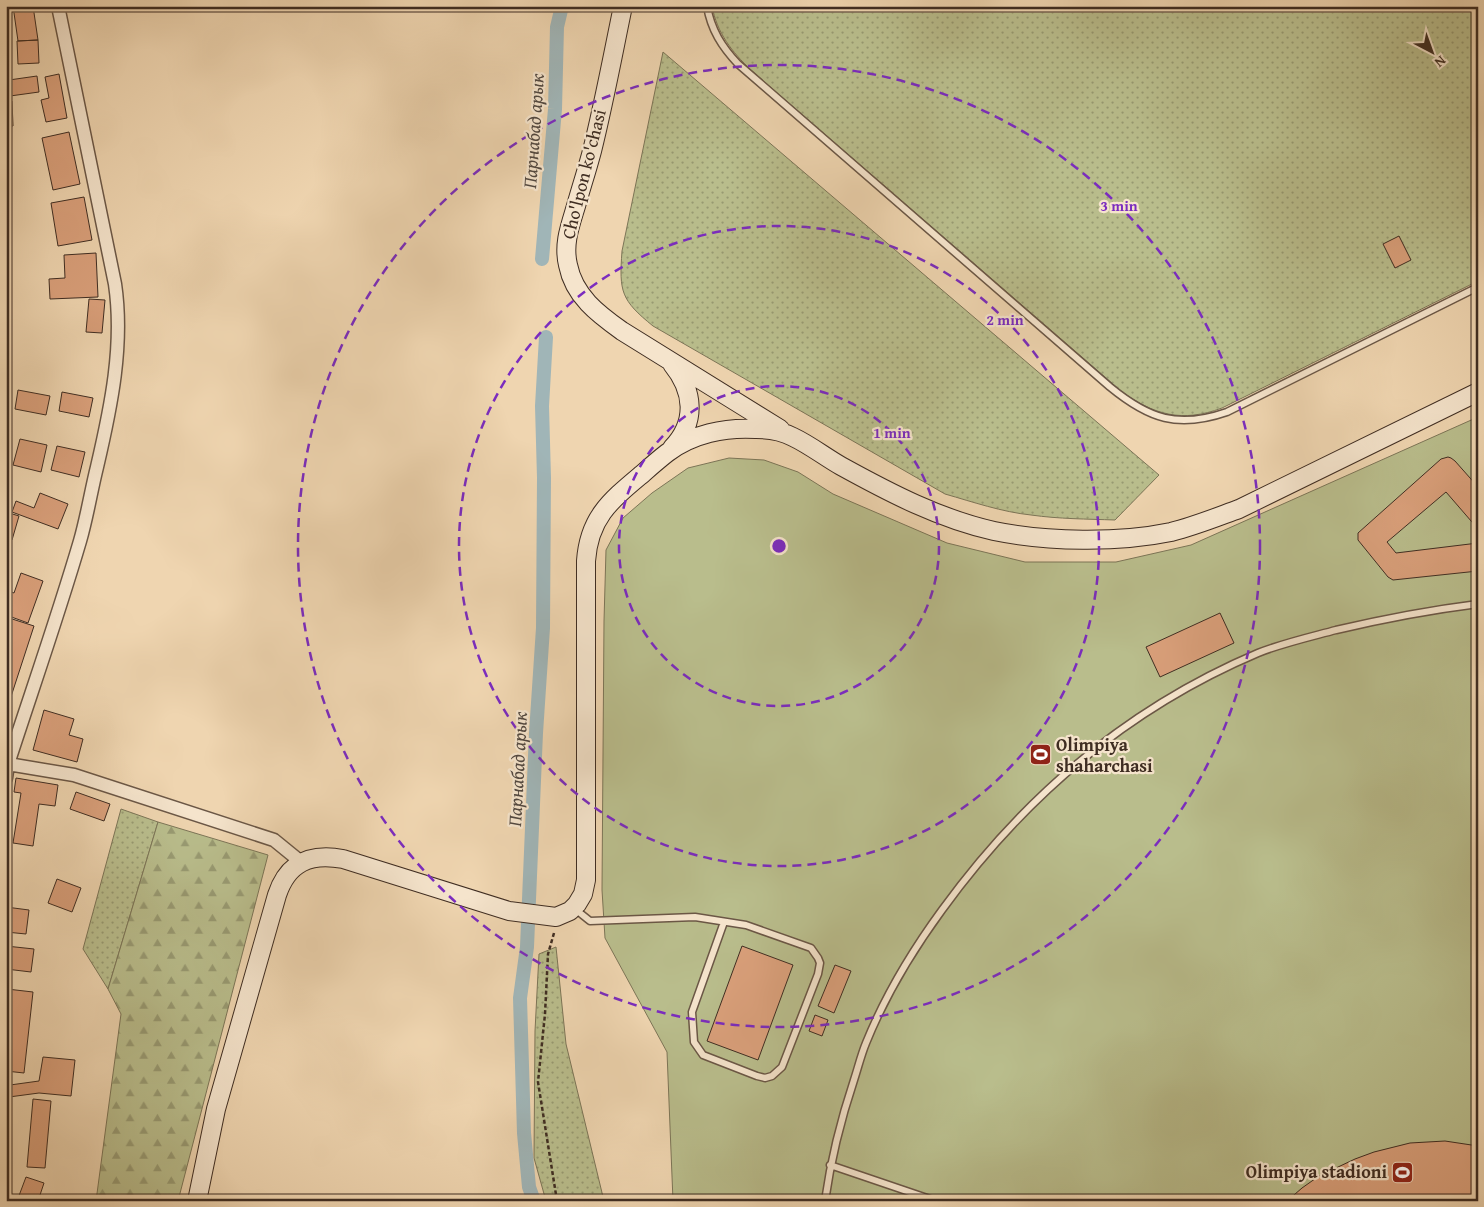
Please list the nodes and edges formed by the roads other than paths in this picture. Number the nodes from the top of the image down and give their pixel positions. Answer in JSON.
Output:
{"nodes":[{"id":1,"x":58,"y":6,"type":"edge"},
{"id":2,"x":623,"y":6,"type":"edge"},
{"id":3,"x":707,"y":6,"type":"edge"},
{"id":4,"x":1478,"y":287,"type":"edge"},
{"id":5,"x":667,"y":358,"type":"junction"},
{"id":6,"x":1478,"y":392,"type":"edge"},
{"id":7,"x":793,"y":436,"type":"junction"},
{"id":8,"x":666,"y":454,"type":"junction"},
{"id":9,"x":1478,"y":604,"type":"edge"},
{"id":10,"x":8,"y":764,"type":"junction"},
{"id":11,"x":6,"y":778,"type":"edge"},
{"id":12,"x":301,"y":862,"type":"junction"},
{"id":13,"x":574,"y":908,"type":"junction"},
{"id":14,"x":724,"y":922,"type":"junction"},
{"id":15,"x":830,"y":1165,"type":"junction"},
{"id":16,"x":197,"y":1201,"type":"edge"},
{"id":17,"x":825,"y":1201,"type":"edge"},
{"id":18,"x":936,"y":1201,"type":"edge"}],
"edges":[{"from":1,"to":10,"type":"street"},
{"from":2,"to":5,"type":"main road","name":"Cho'lpon ko'chasi"},
{"from":3,"to":4,"type":"lane"},
{"from":5,"to":7,"type":"main road","name":"Cho'lpon ko'chasi"},
{"from":5,"to":8,"type":"main road"},
{"from":6,"to":7,"type":"main road","name":"Cho'lpon ko'chasi"},
{"from":7,"to":8,"type":"main road"},
{"from":8,"to":13,"type":"main road"},
{"from":9,"to":15,"type":"lane"},
{"from":10,"to":11,"type":"street"},
{"from":10,"to":12,"type":"street"},
{"from":12,"to":13,"type":"main road"},
{"from":12,"to":16,"type":"main road"},
{"from":13,"to":14,"type":"lane"},
{"from":14,"to":14,"type":"lane"},
{"from":15,"to":17,"type":"lane"},
{"from":15,"to":18,"type":"lane"}]}
